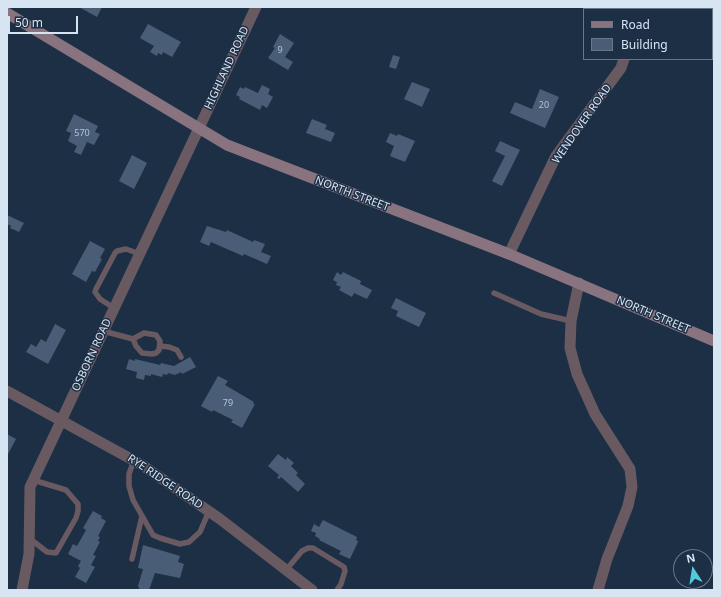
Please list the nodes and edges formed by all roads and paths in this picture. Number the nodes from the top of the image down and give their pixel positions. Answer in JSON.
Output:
{"nodes":[{"id":1,"x":256,"y":7,"type":"edge"},
{"id":2,"x":7,"y":13,"type":"edge"},
{"id":3,"x":624,"y":60,"type":"edge"},
{"id":4,"x":199,"y":129,"type":"junction"},
{"id":5,"x":140,"y":254,"type":"junction"},
{"id":6,"x":510,"y":254,"type":"junction"},
{"id":7,"x":579,"y":283,"type":"junction"},
{"id":8,"x":494,"y":293,"type":"dead end"},
{"id":9,"x":114,"y":308,"type":"junction"},
{"id":10,"x":571,"y":321,"type":"junction"},
{"id":11,"x":103,"y":332,"type":"junction"},
{"id":12,"x":133,"y":339,"type":"junction"},
{"id":13,"x":714,"y":341,"type":"edge"},
{"id":14,"x":160,"y":346,"type":"junction"},
{"id":15,"x":181,"y":356,"type":"dead end"},
{"id":16,"x":7,"y":391,"type":"edge"},
{"id":17,"x":61,"y":420,"type":"junction"},
{"id":18,"x":134,"y":460,"type":"junction"},
{"id":19,"x":33,"y":480,"type":"junction"},
{"id":20,"x":209,"y":511,"type":"junction"},
{"id":21,"x":142,"y":516,"type":"junction"},
{"id":22,"x":29,"y":538,"type":"junction"},
{"id":23,"x":132,"y":558,"type":"dead end"},
{"id":24,"x":286,"y":570,"type":"junction"},
{"id":25,"x":22,"y":590,"type":"edge"},
{"id":26,"x":312,"y":590,"type":"edge"},
{"id":27,"x":337,"y":590,"type":"edge"},
{"id":28,"x":598,"y":590,"type":"edge"}],
"edges":[{"from":1,"to":4,"type":"street","name":"HIGHLAND ROAD"},
{"from":2,"to":4,"type":"main road","name":"NORTH STREET"},
{"from":3,"to":6,"type":"street","name":"WENDOVER ROAD"},
{"from":4,"to":5,"type":"street","name":"OSBORN ROAD"},
{"from":4,"to":6,"type":"main road","name":"NORTH STREET"},
{"from":5,"to":9,"type":"street","name":"OSBORN ROAD"},
{"from":5,"to":9,"type":"lane"},
{"from":6,"to":7,"type":"main road","name":"NORTH STREET"},
{"from":7,"to":10,"type":"street"},
{"from":7,"to":13,"type":"main road","name":"NORTH STREET"},
{"from":8,"to":10,"type":"lane"},
{"from":9,"to":11,"type":"street","name":"OSBORN ROAD"},
{"from":10,"to":28,"type":"street"},
{"from":11,"to":12,"type":"lane"},
{"from":11,"to":17,"type":"street","name":"OSBORN ROAD"},
{"from":12,"to":14,"type":"lane"},
{"from":12,"to":14,"type":"lane"},
{"from":14,"to":15,"type":"lane"},
{"from":16,"to":17,"type":"street","name":"RYE RIDGE ROAD"},
{"from":17,"to":18,"type":"street","name":"RYE RIDGE ROAD"},
{"from":17,"to":19,"type":"street","name":"OSBORN ROAD"},
{"from":18,"to":20,"type":"street","name":"RYE RIDGE ROAD"},
{"from":18,"to":21,"type":"lane"},
{"from":19,"to":22,"type":"street","name":"OSBORN ROAD"},
{"from":19,"to":22,"type":"lane"},
{"from":20,"to":21,"type":"lane"},
{"from":20,"to":24,"type":"street","name":"RYE RIDGE ROAD"},
{"from":21,"to":23,"type":"lane"},
{"from":22,"to":25,"type":"street","name":"OSBORN ROAD"},
{"from":24,"to":26,"type":"street","name":"RYE RIDGE ROAD"},
{"from":24,"to":27,"type":"lane"}]}
